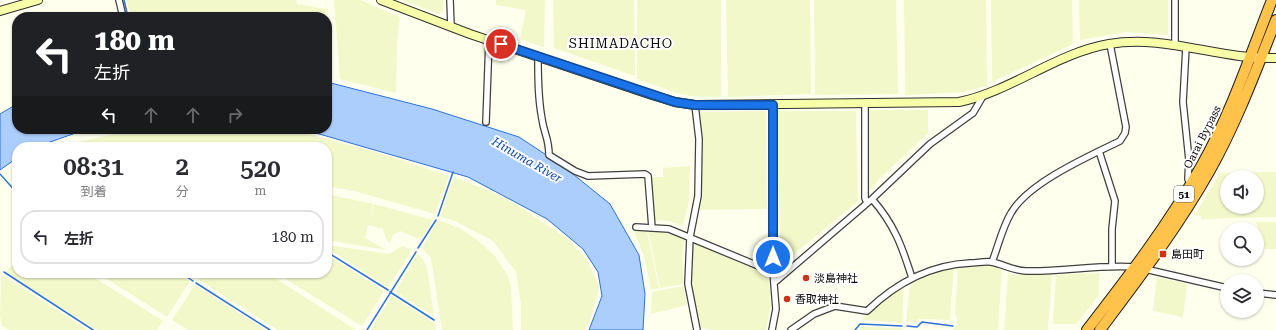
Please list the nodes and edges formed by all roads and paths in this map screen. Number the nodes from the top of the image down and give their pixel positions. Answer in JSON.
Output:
{"nodes":[{"id":1,"x":38,"y":0,"type":"edge"},
{"id":2,"x":119,"y":0,"type":"edge"},
{"id":3,"x":381,"y":0,"type":"edge"},
{"id":4,"x":450,"y":0,"type":"edge"},
{"id":5,"x":1175,"y":0,"type":"edge"},
{"id":6,"x":1272,"y":0,"type":"edge"},
{"id":7,"x":0,"y":11,"type":"edge"},
{"id":8,"x":122,"y":12,"type":"edge"},
{"id":9,"x":1276,"y":20,"type":"edge"},
{"id":10,"x":451,"y":27,"type":"junction"},
{"id":11,"x":489,"y":40,"type":"junction"},
{"id":12,"x":1110,"y":44,"type":"junction"},
{"id":13,"x":1175,"y":46,"type":"junction"},
{"id":14,"x":1186,"y":47,"type":"junction"},
{"id":15,"x":538,"y":57,"type":"junction"},
{"id":16,"x":1249,"y":58,"type":"junction"},
{"id":17,"x":1276,"y":58,"type":"edge"},
{"id":18,"x":1260,"y":59,"type":"junction"},
{"id":19,"x":982,"y":96,"type":"junction"},
{"id":20,"x":865,"y":104,"type":"junction"},
{"id":21,"x":695,"y":105,"type":"junction"},
{"id":22,"x":773,"y":105,"type":"junction"},
{"id":23,"x":486,"y":122,"type":"dead end"},
{"id":24,"x":1099,"y":151,"type":"junction"},
{"id":25,"x":1190,"y":185,"type":"junction"},
{"id":26,"x":870,"y":201,"type":"junction"},
{"id":27,"x":636,"y":227,"type":"dead end"},
{"id":28,"x":652,"y":228,"type":"junction"},
{"id":29,"x":690,"y":237,"type":"junction"},
{"id":30,"x":992,"y":262,"type":"junction"},
{"id":31,"x":1112,"y":265,"type":"junction"},
{"id":32,"x":1136,"y":267,"type":"junction"},
{"id":33,"x":1146,"y":269,"type":"junction"},
{"id":34,"x":773,"y":272,"type":"junction"},
{"id":35,"x":912,"y":278,"type":"junction"},
{"id":36,"x":774,"y":283,"type":"junction"},
{"id":37,"x":1220,"y":286,"type":"edge"},
{"id":38,"x":1264,"y":294,"type":"edge"},
{"id":39,"x":1276,"y":295,"type":"edge"},
{"id":40,"x":697,"y":330,"type":"edge"},
{"id":41,"x":772,"y":330,"type":"edge"},
{"id":42,"x":791,"y":330,"type":"edge"},
{"id":43,"x":1087,"y":330,"type":"edge"},
{"id":44,"x":1100,"y":330,"type":"edge"}],
"edges":[{"from":1,"to":7,"type":"street"},
{"from":2,"to":8,"type":"street"},
{"from":3,"to":10,"type":"street"},
{"from":4,"to":10,"type":"street"},
{"from":5,"to":13,"type":"street"},
{"from":6,"to":16,"type":"highway","name":"Oarai Bypass","number":"51"},
{"from":9,"to":18,"type":"highway","name":"Oarai Bypass","number":"51"},
{"from":10,"to":11,"type":"street"},
{"from":11,"to":15,"type":"street"},
{"from":11,"to":23,"type":"street"},
{"from":12,"to":13,"type":"street"},
{"from":12,"to":19,"type":"street"},
{"from":12,"to":24,"type":"street"},
{"from":13,"to":14,"type":"street"},
{"from":14,"to":16,"type":"street"},
{"from":14,"to":25,"type":"street"},
{"from":15,"to":21,"type":"street"},
{"from":15,"to":28,"type":"street"},
{"from":16,"to":18,"type":"street"},
{"from":16,"to":25,"type":"highway","name":"Oarai Bypass","number":"51"},
{"from":17,"to":18,"type":"street"},
{"from":18,"to":33,"type":"highway","name":"Oarai Bypass","number":"51"},
{"from":19,"to":20,"type":"street"},
{"from":19,"to":26,"type":"street"},
{"from":20,"to":22,"type":"street"},
{"from":20,"to":26,"type":"street"},
{"from":21,"to":22,"type":"street"},
{"from":21,"to":29,"type":"street"},
{"from":22,"to":34,"type":"street"},
{"from":24,"to":30,"type":"street"},
{"from":24,"to":31,"type":"street"},
{"from":25,"to":32,"type":"highway","name":"Oarai Bypass","number":"51"},
{"from":26,"to":35,"type":"street"},
{"from":26,"to":36,"type":"street"},
{"from":27,"to":28,"type":"street"},
{"from":28,"to":29,"type":"street"},
{"from":29,"to":34,"type":"street"},
{"from":29,"to":40,"type":"street"},
{"from":30,"to":31,"type":"street"},
{"from":30,"to":35,"type":"street"},
{"from":31,"to":32,"type":"street"},
{"from":32,"to":33,"type":"street"},
{"from":32,"to":43,"type":"highway","name":"Oarai Bypass","number":"51"},
{"from":33,"to":37,"type":"street"},
{"from":33,"to":44,"type":"highway","name":"Oarai Bypass","number":"51"},
{"from":34,"to":36,"type":"street"},
{"from":35,"to":42,"type":"street"},
{"from":36,"to":41,"type":"street"},
{"from":38,"to":39,"type":"street"}]}
